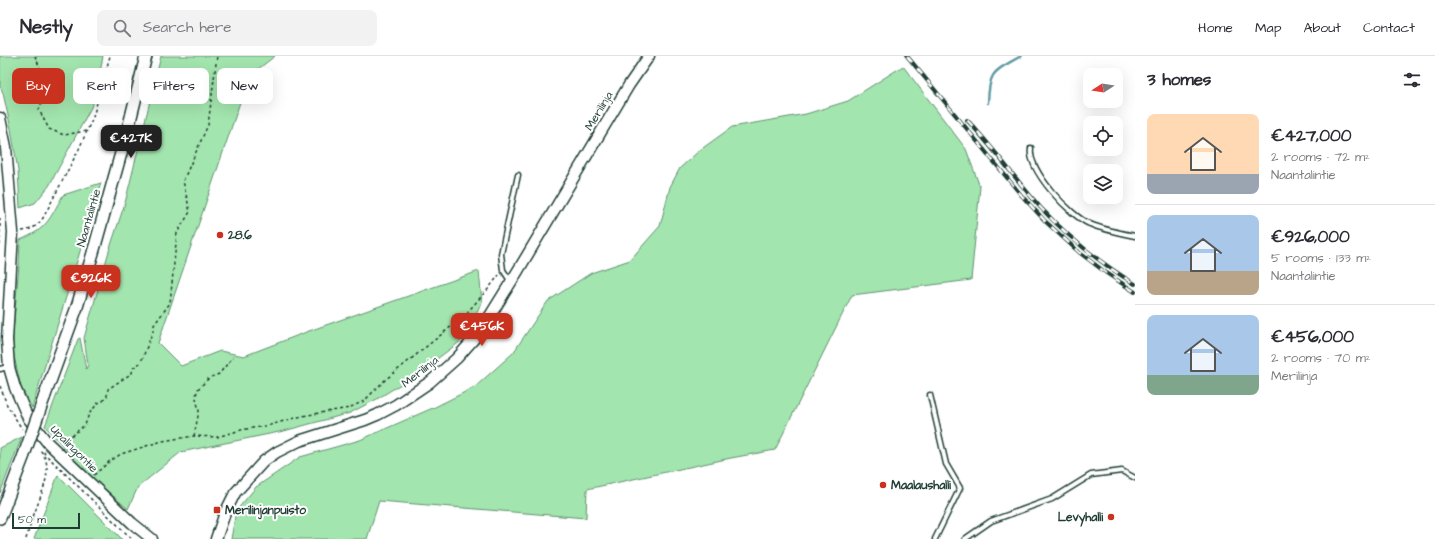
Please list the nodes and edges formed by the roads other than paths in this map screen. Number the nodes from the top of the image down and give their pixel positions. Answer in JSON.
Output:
{"nodes":[{"id":1,"x":146,"y":56,"type":"edge"},
{"id":2,"x":649,"y":56,"type":"edge"},
{"id":3,"x":0,"y":118,"type":"edge"},
{"id":4,"x":1031,"y":148,"type":"dead end"},
{"id":5,"x":518,"y":175,"type":"dead end"},
{"id":6,"x":1135,"y":236,"type":"edge"},
{"id":7,"x":511,"y":282,"type":"junction"},
{"id":8,"x":4,"y":368,"type":"edge"},
{"id":9,"x":930,"y":394,"type":"dead end"},
{"id":10,"x":1135,"y":478,"type":"edge"},
{"id":11,"x":0,"y":518,"type":"edge"},
{"id":12,"x":936,"y":538,"type":"edge"},
{"id":13,"x":152,"y":539,"type":"edge"},
{"id":14,"x":216,"y":539,"type":"edge"},
{"id":15,"x":942,"y":539,"type":"edge"},
{"id":16,"x":965,"y":539,"type":"edge"}],
"edges":[{"from":1,"to":11,"type":"main road","name":"Naantalintie","bridge":true},
{"from":2,"to":7,"type":"street","name":"Merilinja"},
{"from":3,"to":8,"type":"street","name":"Upalingontie"},
{"from":4,"to":6,"type":"lane"},
{"from":5,"to":7,"type":"lane"},
{"from":7,"to":14,"type":"street","name":"Merilinja"},
{"from":8,"to":13,"type":"street","name":"Upalingontie"},
{"from":9,"to":12,"type":"lane"},
{"from":10,"to":16,"type":"lane"},
{"from":12,"to":15,"type":"lane"}]}
